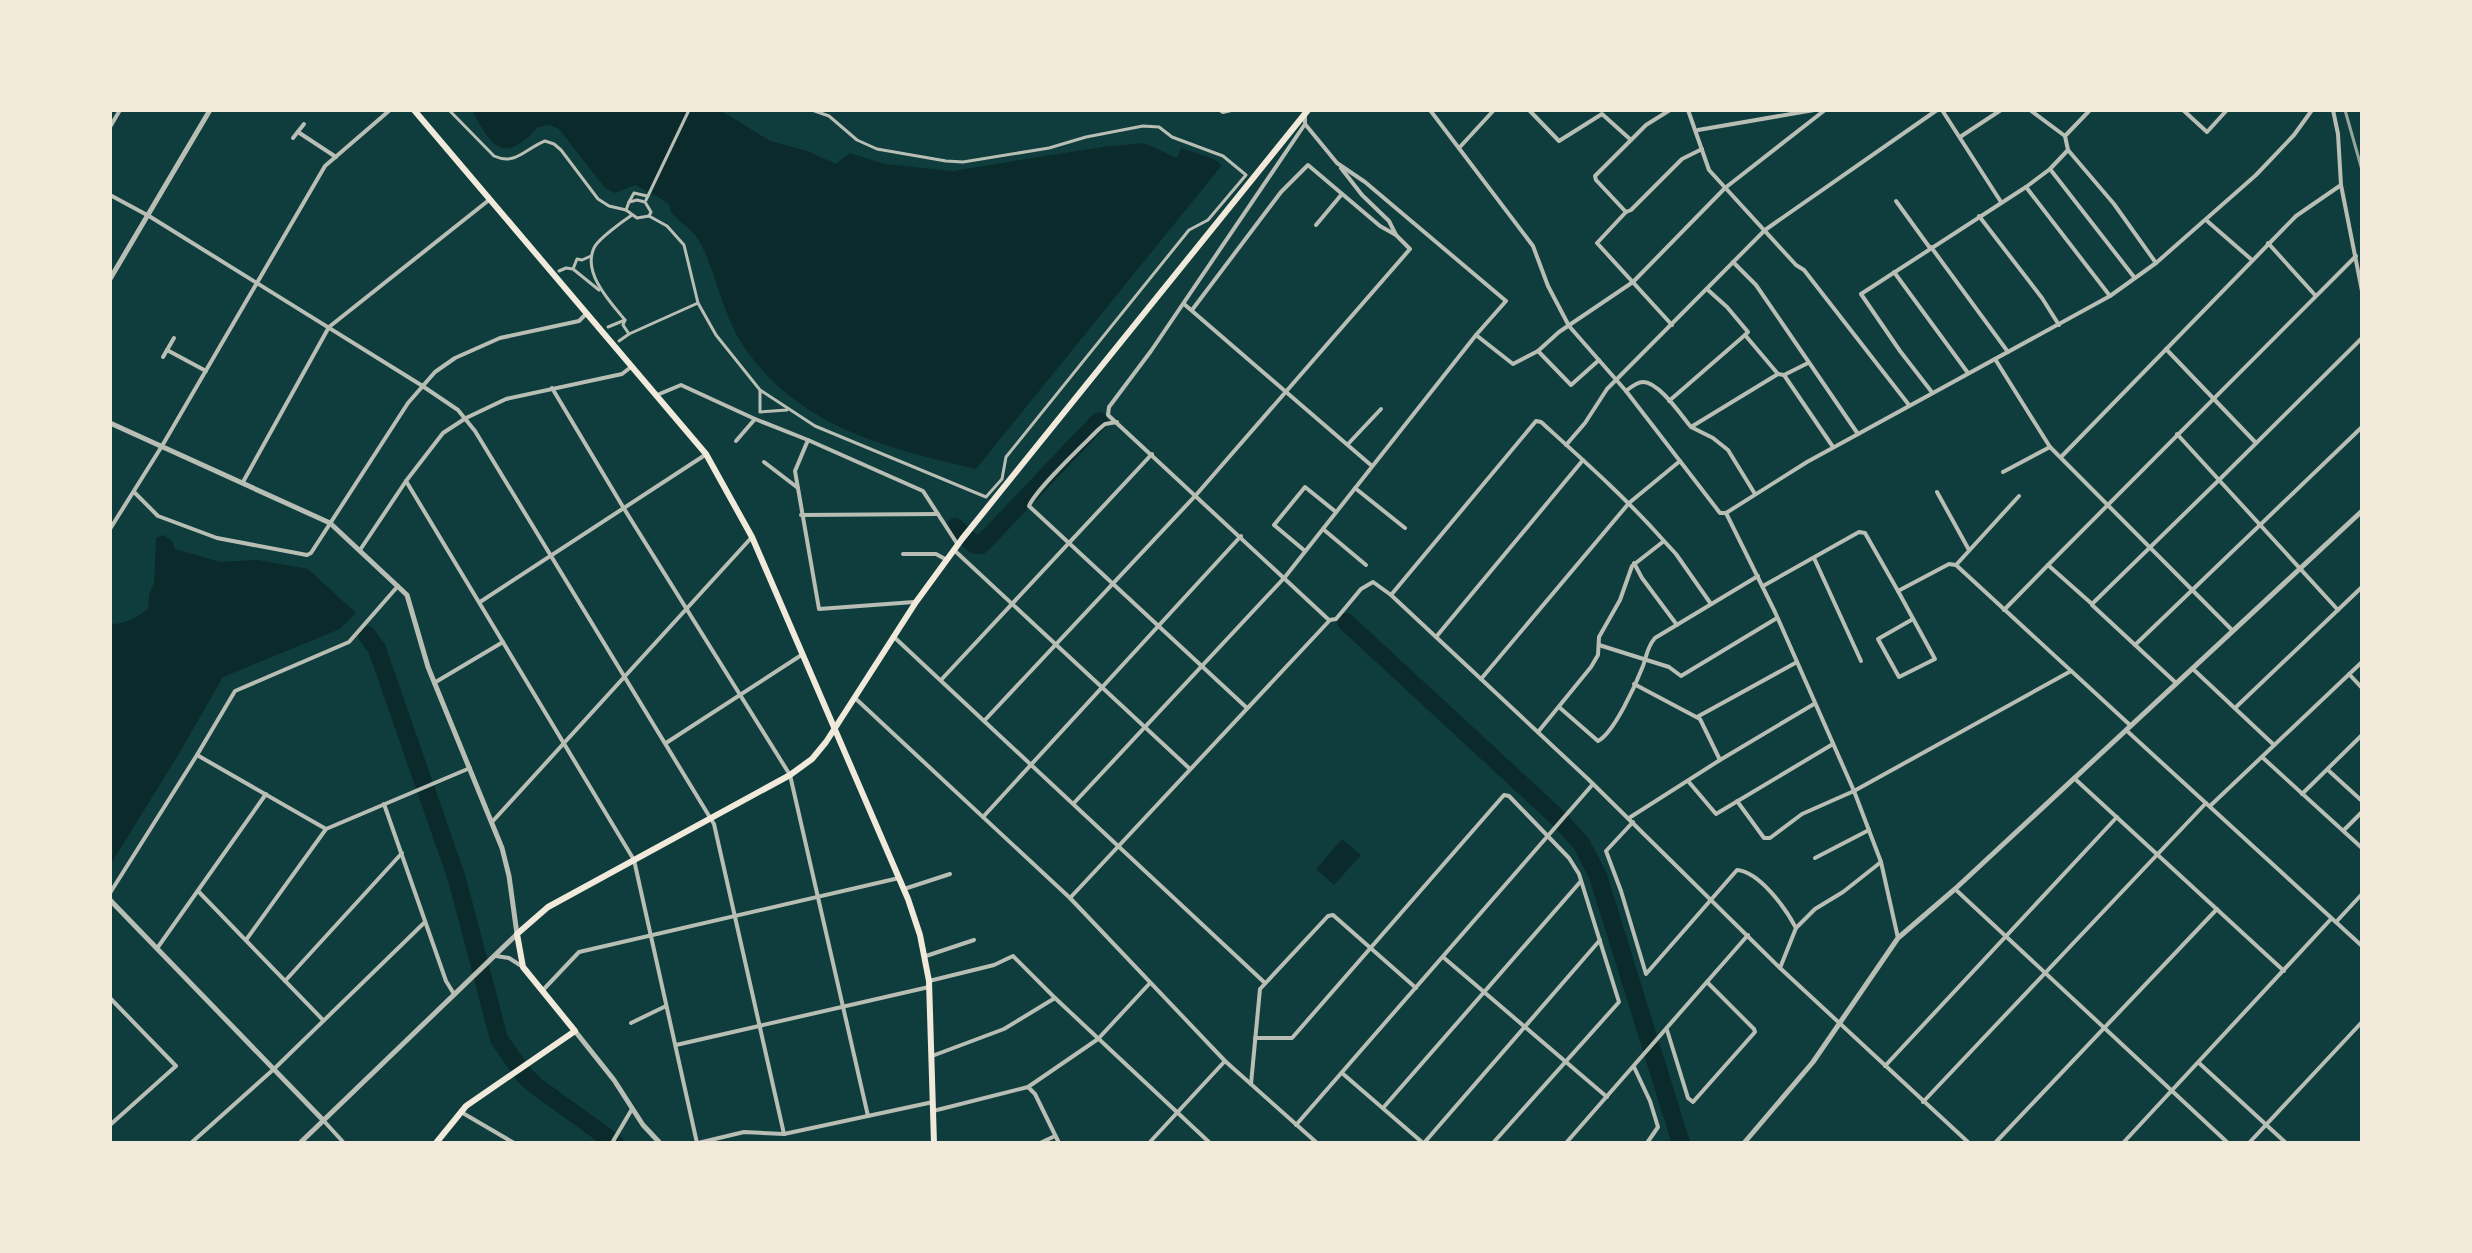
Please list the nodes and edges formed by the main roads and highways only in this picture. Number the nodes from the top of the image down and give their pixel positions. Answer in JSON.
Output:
{"nodes":[{"id":1,"x":414,"y":110,"type":"edge"},
{"id":2,"x":1307,"y":111,"type":"edge"},
{"id":3,"x":835,"y":728,"type":"junction"},
{"id":4,"x":436,"y":1143,"type":"edge"},
{"id":5,"x":934,"y":1143,"type":"edge"}],
"edges":[{"from":1,"to":3,"type":"main road"},
{"from":2,"to":3,"type":"main road"},
{"from":3,"to":4,"type":"main road"},
{"from":3,"to":5,"type":"main road"}]}
